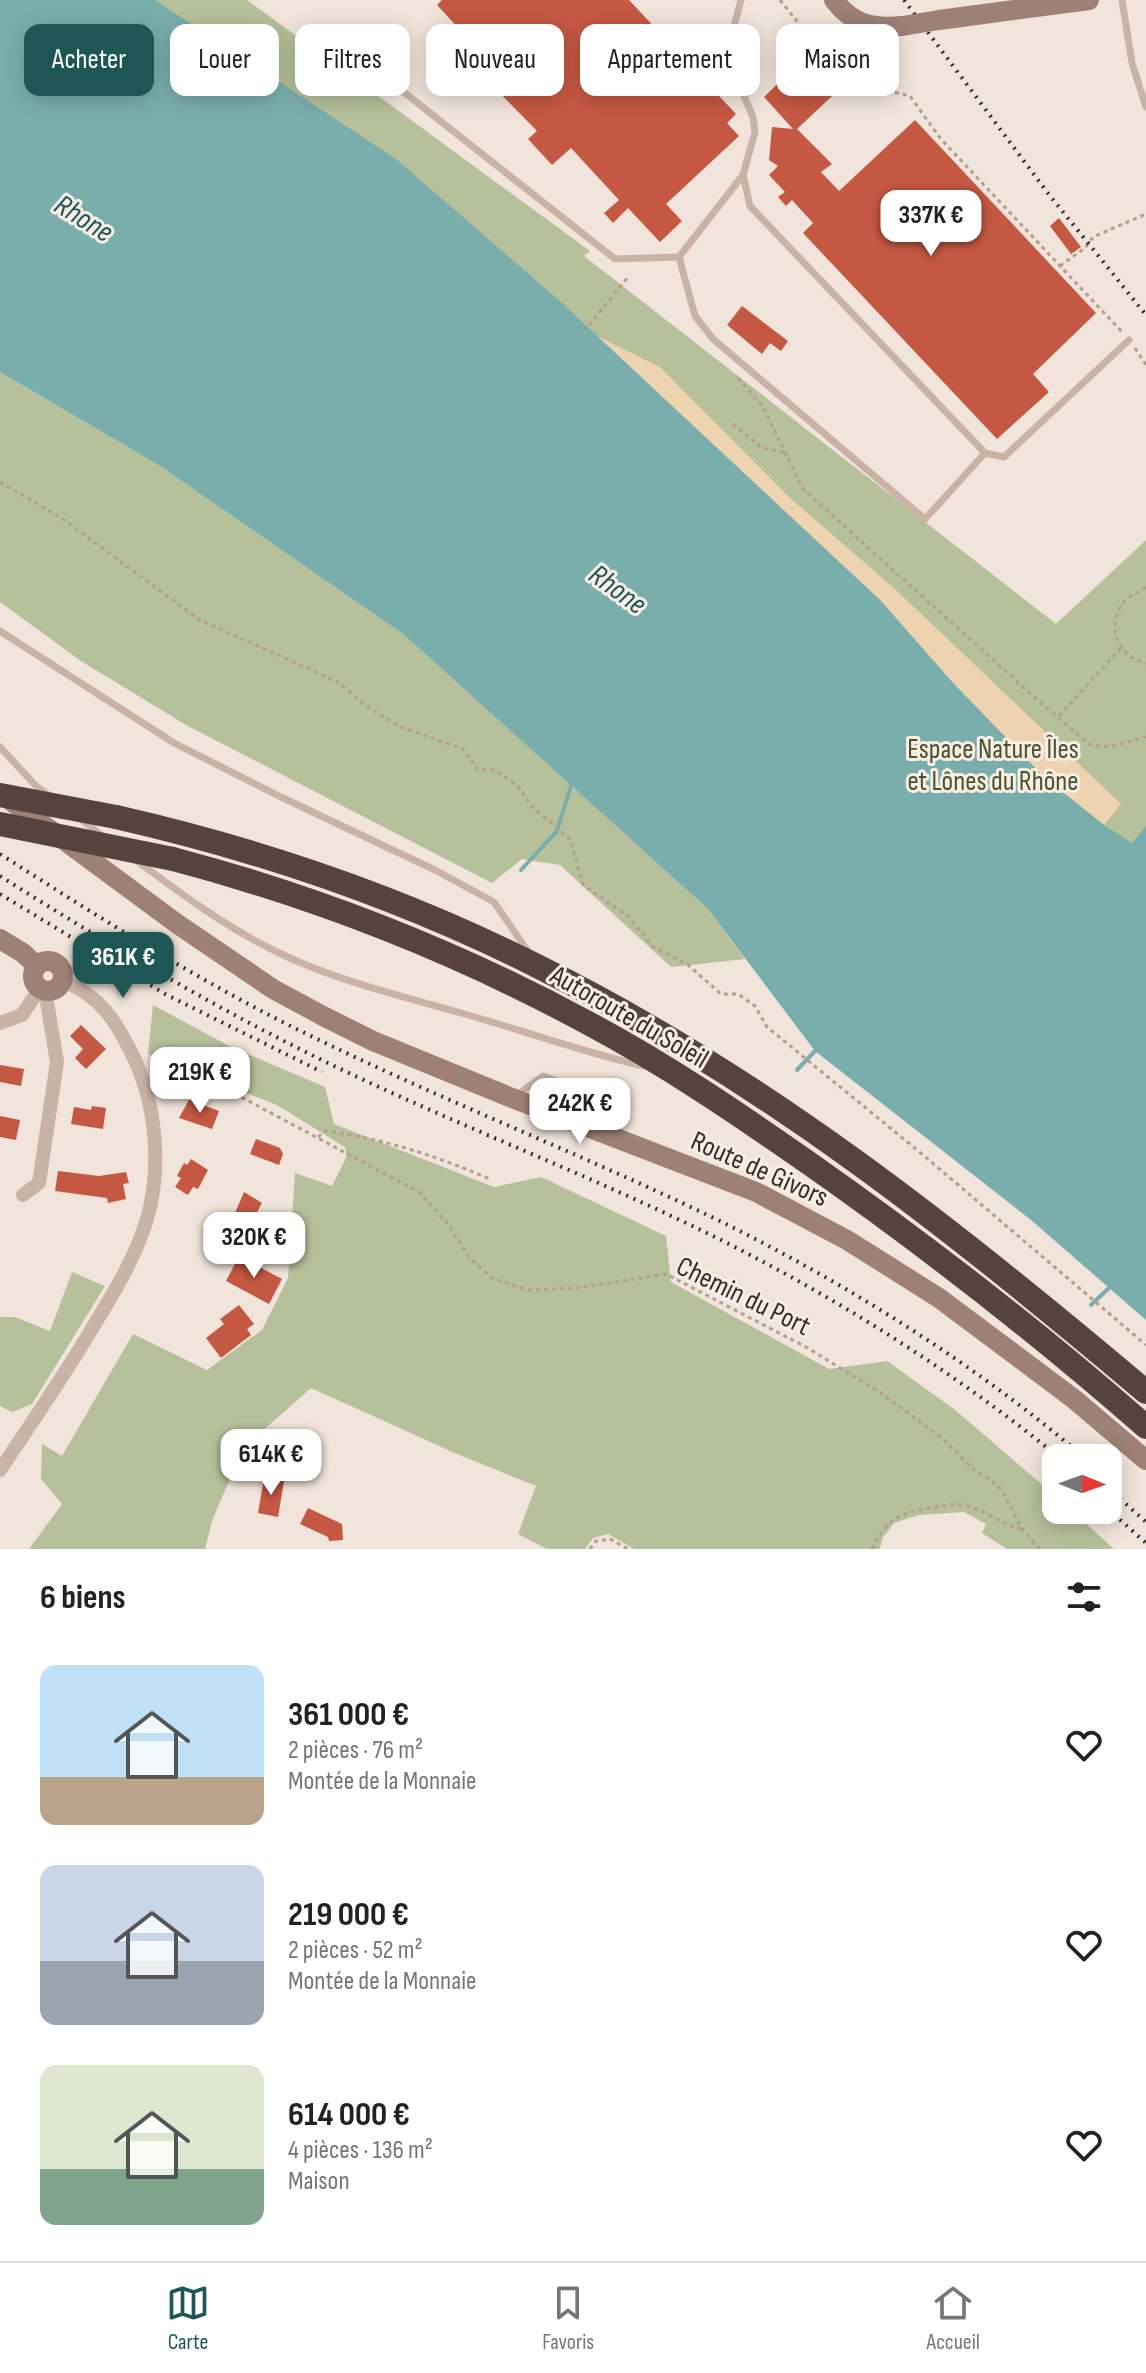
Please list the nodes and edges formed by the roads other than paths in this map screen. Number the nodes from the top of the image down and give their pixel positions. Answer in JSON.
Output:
{"nodes":[{"id":1,"x":741,"y":0,"type":"edge"},
{"id":2,"x":834,"y":0,"type":"edge"},
{"id":3,"x":1089,"y":0,"type":"edge"},
{"id":4,"x":1122,"y":0,"type":"edge"},
{"id":5,"x":409,"y":96,"type":"edge"},
{"id":6,"x":1146,"y":107,"type":"edge"},
{"id":7,"x":743,"y":175,"type":"junction"},
{"id":8,"x":679,"y":257,"type":"junction"},
{"id":9,"x":1129,"y":340,"type":"road end"},
{"id":10,"x":985,"y":453,"type":"junction"},
{"id":11,"x":0,"y":631,"type":"edge"},
{"id":12,"x":0,"y":747,"type":"edge"},
{"id":13,"x":0,"y":784,"type":"edge"},
{"id":14,"x":0,"y":794,"type":"edge"},
{"id":15,"x":29,"y":816,"type":"junction"},
{"id":16,"x":0,"y":824,"type":"edge"},
{"id":17,"x":0,"y":939,"type":"edge"},
{"id":18,"x":538,"y":966,"type":"junction"},
{"id":19,"x":49,"y":987,"type":"junction"},
{"id":20,"x":0,"y":1023,"type":"edge"},
{"id":21,"x":674,"y":1073,"type":"junction"},
{"id":22,"x":512,"y":1098,"type":"junction"},
{"id":23,"x":608,"y":1133,"type":"junction"},
{"id":24,"x":23,"y":1195,"type":"dead end"},
{"id":25,"x":1146,"y":1392,"type":"edge"},
{"id":26,"x":1146,"y":1427,"type":"edge"},
{"id":27,"x":1146,"y":1460,"type":"edge"},
{"id":28,"x":0,"y":1470,"type":"edge"}],
"edges":[{"from":1,"to":7,"type":"lane"},
{"from":2,"to":3,"type":"main road","bridge":true},
{"from":4,"to":6,"type":"lane"},
{"from":5,"to":8,"type":"lane"},
{"from":7,"to":8,"type":"lane"},
{"from":7,"to":10,"type":"lane"},
{"from":8,"to":10,"type":"lane"},
{"from":9,"to":10,"type":"lane"},
{"from":11,"to":18,"type":"lane"},
{"from":12,"to":21,"type":"lane"},
{"from":13,"to":15,"type":"main road","name":"Route de Givors"},
{"from":14,"to":15,"type":"main road","name":"Route de Givors"},
{"from":14,"to":18,"type":"highway","name":"Autoroute du Soleil","bridge":true},
{"from":15,"to":22,"type":"main road","name":"Route de Givors"},
{"from":16,"to":21,"type":"highway","name":"Autoroute du Soleil","bridge":true},
{"from":17,"to":19,"type":"main road"},
{"from":18,"to":25,"type":"highway","name":"Autoroute du Soleil"},
{"from":19,"to":20,"type":"street"},
{"from":19,"to":24,"type":"street"},
{"from":19,"to":28,"type":"street"},
{"from":21,"to":26,"type":"highway","name":"Autoroute du Soleil"},
{"from":22,"to":23,"type":"main road","name":"Route de Givors"},
{"from":22,"to":23,"type":"lane"},
{"from":23,"to":27,"type":"main road","name":"Route de Givors"}]}
